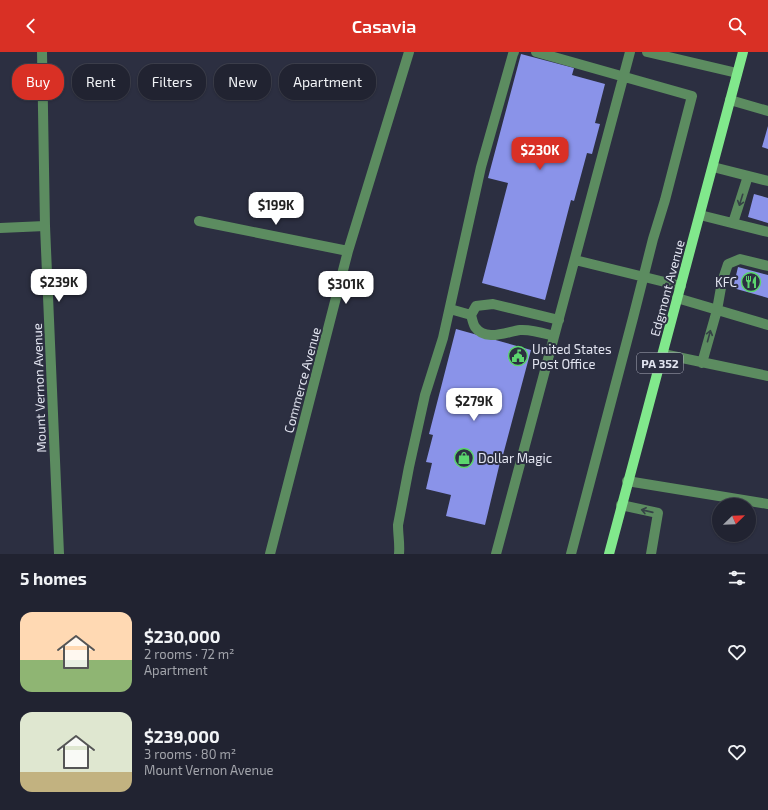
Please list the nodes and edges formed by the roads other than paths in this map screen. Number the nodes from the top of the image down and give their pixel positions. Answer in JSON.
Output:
{"nodes":[{"id":1,"x":42,"y":52,"type":"edge"},
{"id":2,"x":409,"y":52,"type":"edge"},
{"id":3,"x":514,"y":52,"type":"edge"},
{"id":4,"x":536,"y":52,"type":"edge"},
{"id":5,"x":630,"y":52,"type":"edge"},
{"id":6,"x":647,"y":52,"type":"edge"},
{"id":7,"x":743,"y":52,"type":"edge"},
{"id":8,"x":669,"y":54,"type":"edge"},
{"id":9,"x":737,"y":73,"type":"junction"},
{"id":10,"x":623,"y":76,"type":"junction"},
{"id":11,"x":730,"y":100,"type":"junction"},
{"id":12,"x":768,"y":111,"type":"edge"},
{"id":13,"x":713,"y":167,"type":"junction"},
{"id":14,"x":748,"y":176,"type":"junction"},
{"id":15,"x":768,"y":181,"type":"edge"},
{"id":16,"x":700,"y":215,"type":"junction"},
{"id":17,"x":199,"y":221,"type":"dead end"},
{"id":18,"x":733,"y":223,"type":"junction"},
{"id":19,"x":45,"y":226,"type":"junction"},
{"id":20,"x":0,"y":228,"type":"edge"},
{"id":21,"x":768,"y":232,"type":"edge"},
{"id":22,"x":348,"y":251,"type":"junction"},
{"id":23,"x":575,"y":260,"type":"junction"},
{"id":24,"x":768,"y":266,"type":"edge"},
{"id":25,"x":643,"y":277,"type":"junction"},
{"id":26,"x":681,"y":286,"type":"junction"},
{"id":27,"x":677,"y":298,"type":"junction"},
{"id":28,"x":450,"y":309,"type":"junction"},
{"id":29,"x":716,"y":310,"type":"junction"},
{"id":30,"x":471,"y":315,"type":"junction"},
{"id":31,"x":559,"y":320,"type":"junction"},
{"id":32,"x":768,"y":325,"type":"edge"},
{"id":33,"x":554,"y":336,"type":"junction"},
{"id":34,"x":663,"y":354,"type":"junction"},
{"id":35,"x":702,"y":363,"type":"junction"},
{"id":36,"x":768,"y":376,"type":"edge"},
{"id":37,"x":627,"y":481,"type":"junction"},
{"id":38,"x":768,"y":504,"type":"edge"},
{"id":39,"x":621,"y":505,"type":"junction"},
{"id":40,"x":59,"y":554,"type":"edge"},
{"id":41,"x":270,"y":554,"type":"edge"},
{"id":42,"x":400,"y":554,"type":"edge"},
{"id":43,"x":496,"y":554,"type":"edge"},
{"id":44,"x":571,"y":554,"type":"edge"},
{"id":45,"x":609,"y":554,"type":"edge"},
{"id":46,"x":651,"y":554,"type":"edge"}],
"edges":[{"from":1,"to":19,"type":"street","name":"Mount Vernon Avenue"},
{"from":2,"to":22,"type":"street","name":"Commerce Avenue"},
{"from":3,"to":28,"type":"street"},
{"from":4,"to":10,"type":"street"},
{"from":5,"to":10,"type":"street"},
{"from":6,"to":8,"type":"street"},
{"from":7,"to":9,"type":"main road","name":"Edgmont Avenue","number":"PA 352"},
{"from":8,"to":9,"type":"street"},
{"from":9,"to":11,"type":"main road","name":"Edgmont Avenue","number":"PA 352"},
{"from":10,"to":23,"type":"street"},
{"from":10,"to":25,"type":"street"},
{"from":11,"to":12,"type":"street"},
{"from":11,"to":13,"type":"main road","name":"Edgmont Avenue","number":"PA 352"},
{"from":13,"to":14,"type":"street"},
{"from":13,"to":16,"type":"main road","name":"Edgmont Avenue","number":"PA 352"},
{"from":14,"to":15,"type":"street"},
{"from":14,"to":18,"type":"street","one_way":true},
{"from":16,"to":18,"type":"street"},
{"from":16,"to":26,"type":"main road","name":"Edgmont Avenue","number":"PA 352"},
{"from":17,"to":22,"type":"street"},
{"from":18,"to":21,"type":"street"},
{"from":19,"to":20,"type":"street"},
{"from":19,"to":40,"type":"street","name":"Mount Vernon Avenue"},
{"from":22,"to":41,"type":"street","name":"Commerce Avenue"},
{"from":23,"to":25,"type":"street"},
{"from":23,"to":31,"type":"street"},
{"from":24,"to":29,"type":"street"},
{"from":25,"to":26,"type":"street"},
{"from":25,"to":44,"type":"street"},
{"from":26,"to":27,"type":"main road","name":"Edgmont Avenue","number":"PA 352"},
{"from":27,"to":29,"type":"street"},
{"from":27,"to":34,"type":"main road","name":"Edgmont Avenue","number":"PA 352"},
{"from":28,"to":30,"type":"street"},
{"from":28,"to":42,"type":"street"},
{"from":29,"to":32,"type":"street"},
{"from":35,"to":29,"type":"street","one_way":true},
{"from":30,"to":31,"type":"street"},
{"from":30,"to":33,"type":"street"},
{"from":31,"to":33,"type":"street"},
{"from":33,"to":43,"type":"street"},
{"from":34,"to":35,"type":"street"},
{"from":34,"to":37,"type":"main road","name":"Edgmont Avenue","number":"PA 352"},
{"from":35,"to":36,"type":"street"},
{"from":37,"to":38,"type":"street"},
{"from":37,"to":39,"type":"main road","name":"Edgmont Avenue","number":"PA 352"},
{"from":39,"to":45,"type":"main road","name":"Edgmont Avenue","number":"PA 352"},
{"from":46,"to":39,"type":"street","one_way":true}]}
